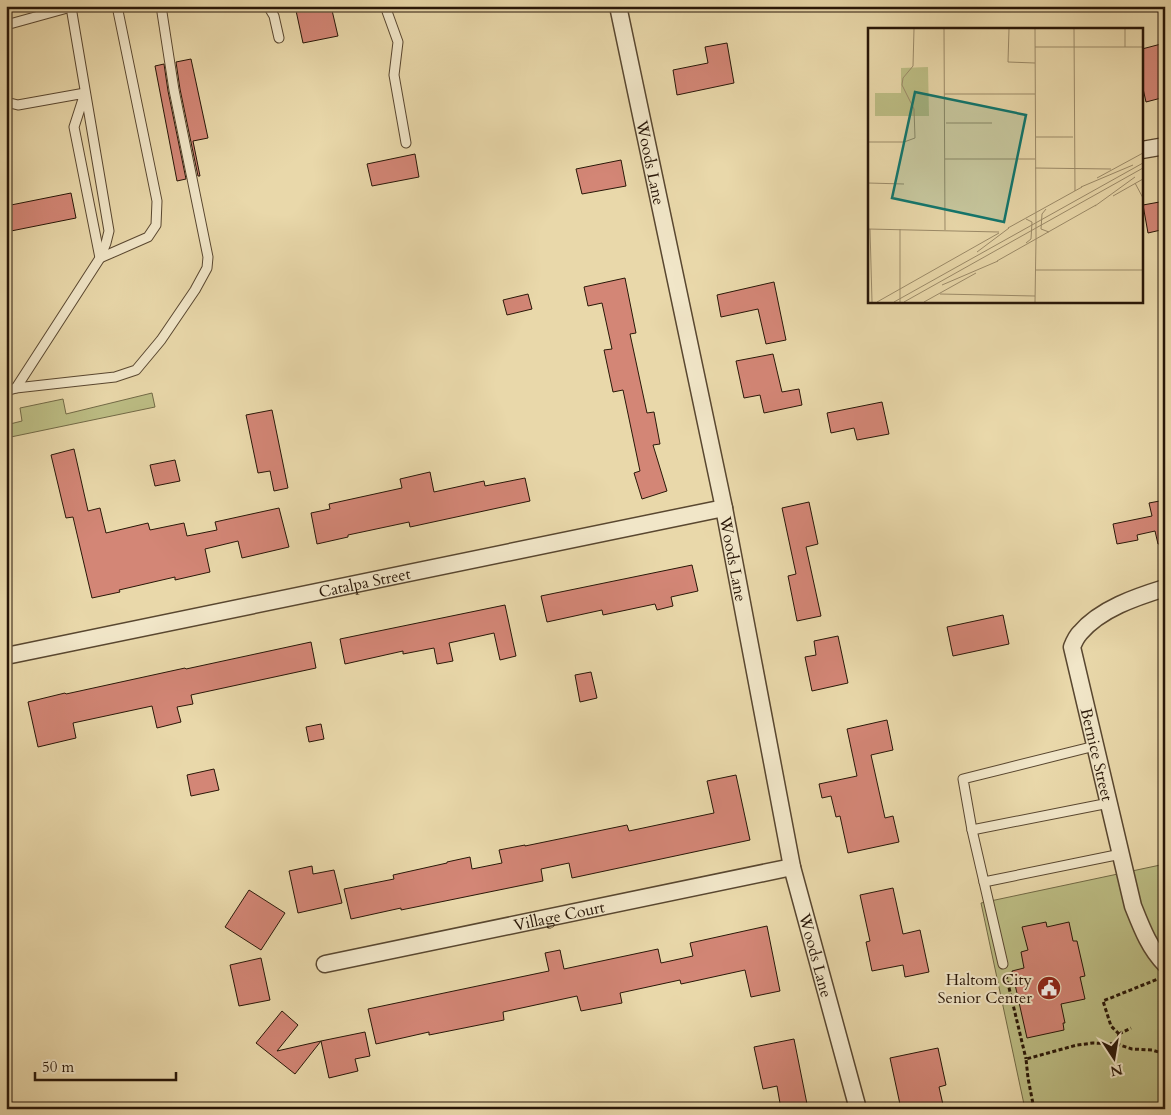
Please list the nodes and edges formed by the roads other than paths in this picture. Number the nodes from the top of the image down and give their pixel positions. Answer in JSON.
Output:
{"nodes":[{"id":1,"x":117,"y":6,"type":"edge"},
{"id":2,"x":161,"y":6,"type":"edge"},
{"id":3,"x":268,"y":6,"type":"edge"},
{"id":4,"x":385,"y":6,"type":"edge"},
{"id":5,"x":618,"y":6,"type":"edge"},
{"id":6,"x":72,"y":7,"type":"edge"},
{"id":7,"x":6,"y":25,"type":"edge"},
{"id":8,"x":279,"y":38,"type":"dead end"},
{"id":9,"x":86,"y":93,"type":"junction"},
{"id":10,"x":6,"y":102,"type":"edge"},
{"id":11,"x":406,"y":143,"type":"dead end"},
{"id":12,"x":1165,"y":146,"type":"edge"},
{"id":13,"x":1144,"y":150,"type":"edge"},
{"id":14,"x":100,"y":258,"type":"junction"},
{"id":15,"x":16,"y":388,"type":"junction"},
{"id":16,"x":6,"y":390,"type":"edge"},
{"id":17,"x":724,"y":508,"type":"junction"},
{"id":18,"x":1165,"y":588,"type":"edge"},
{"id":19,"x":6,"y":656,"type":"edge"},
{"id":20,"x":1096,"y":746,"type":"junction"},
{"id":21,"x":1109,"y":803,"type":"junction"},
{"id":22,"x":972,"y":830,"type":"junction"},
{"id":23,"x":1121,"y":854,"type":"junction"},
{"id":24,"x":792,"y":867,"type":"junction"},
{"id":25,"x":984,"y":882,"type":"junction"},
{"id":26,"x":325,"y":964,"type":"dead end"},
{"id":27,"x":1003,"y":964,"type":"road end"},
{"id":28,"x":1165,"y":964,"type":"edge"},
{"id":29,"x":858,"y":1109,"type":"edge"}],
"edges":[{"from":1,"to":14,"type":"lane"},
{"from":2,"to":15,"type":"lane"},
{"from":3,"to":8,"type":"lane"},
{"from":4,"to":11,"type":"lane"},
{"from":5,"to":17,"type":"street","name":"Woods Lane"},
{"from":6,"to":7,"type":"lane"},
{"from":6,"to":9,"type":"lane"},
{"from":9,"to":10,"type":"lane"},
{"from":9,"to":14,"type":"lane"},
{"from":9,"to":14,"type":"lane"},
{"from":12,"to":13,"type":"street"},
{"from":14,"to":15,"type":"lane"},
{"from":15,"to":16,"type":"lane"},
{"from":17,"to":19,"type":"street","name":"Catalpa Street"},
{"from":17,"to":24,"type":"street","name":"Woods Lane"},
{"from":18,"to":20,"type":"street","name":"Bernice Street"},
{"from":20,"to":21,"type":"street","name":"Bernice Street"},
{"from":20,"to":22,"type":"lane"},
{"from":21,"to":22,"type":"lane"},
{"from":21,"to":23,"type":"street","name":"Bernice Street"},
{"from":22,"to":25,"type":"lane"},
{"from":23,"to":25,"type":"lane"},
{"from":23,"to":28,"type":"street","name":"Bernice Street"},
{"from":24,"to":26,"type":"street","name":"Village Court"},
{"from":24,"to":29,"type":"street","name":"Woods Lane"},
{"from":25,"to":27,"type":"lane"}]}
